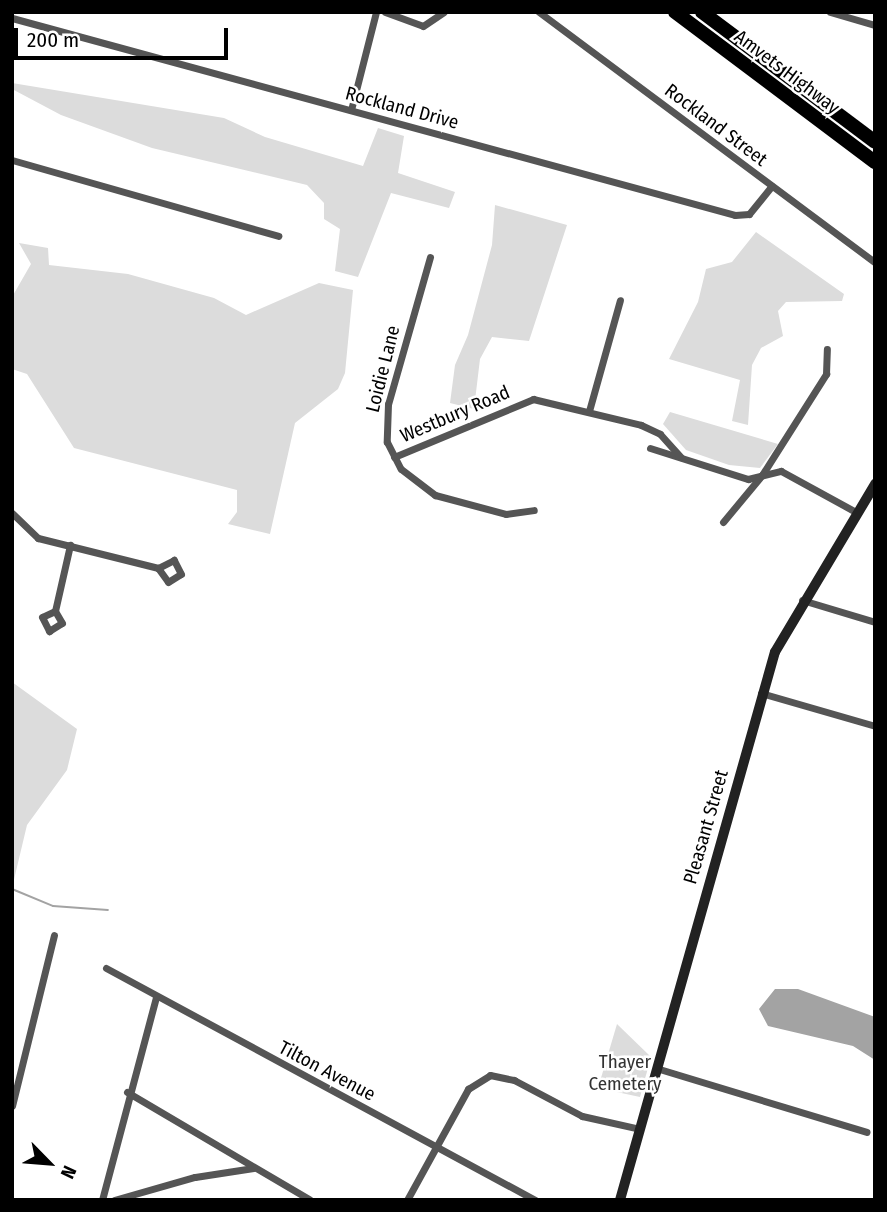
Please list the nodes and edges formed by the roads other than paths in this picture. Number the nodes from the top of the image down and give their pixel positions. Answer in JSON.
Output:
{"nodes":[{"id":1,"x":376,"y":12,"type":"edge"},
{"id":2,"x":385,"y":12,"type":"edge"},
{"id":3,"x":444,"y":12,"type":"edge"},
{"id":4,"x":539,"y":12,"type":"edge"},
{"id":5,"x":675,"y":12,"type":"edge"},
{"id":6,"x":702,"y":12,"type":"edge"},
{"id":7,"x":830,"y":12,"type":"edge"},
{"id":8,"x":12,"y":18,"type":"edge"},
{"id":9,"x":875,"y":25,"type":"edge"},
{"id":10,"x":351,"y":110,"type":"junction"},
{"id":11,"x":875,"y":142,"type":"edge"},
{"id":12,"x":12,"y":160,"type":"edge"},
{"id":13,"x":875,"y":162,"type":"edge"},
{"id":14,"x":772,"y":186,"type":"junction"},
{"id":15,"x":278,"y":236,"type":"dead end"},
{"id":16,"x":430,"y":257,"type":"dead end"},
{"id":17,"x":875,"y":262,"type":"edge"},
{"id":18,"x":620,"y":300,"type":"dead end"},
{"id":19,"x":827,"y":349,"type":"dead end"},
{"id":20,"x":589,"y":411,"type":"junction"},
{"id":21,"x":650,"y":448,"type":"dead end"},
{"id":22,"x":394,"y":457,"type":"junction"},
{"id":23,"x":681,"y":457,"type":"junction"},
{"id":24,"x":762,"y":475,"type":"junction"},
{"id":25,"x":875,"y":484,"type":"edge"},
{"id":26,"x":534,"y":510,"type":"dead end"},
{"id":27,"x":856,"y":512,"type":"junction"},
{"id":28,"x":12,"y":513,"type":"edge"},
{"id":29,"x":723,"y":522,"type":"dead end"},
{"id":30,"x":70,"y":545,"type":"junction"},
{"id":31,"x":158,"y":568,"type":"dead end"},
{"id":32,"x":802,"y":600,"type":"junction"},
{"id":33,"x":55,"y":611,"type":"dead end"},
{"id":34,"x":875,"y":622,"type":"edge"},
{"id":35,"x":761,"y":693,"type":"junction"},
{"id":36,"x":875,"y":726,"type":"edge"},
{"id":37,"x":54,"y":935,"type":"dead end"},
{"id":38,"x":106,"y":968,"type":"dead end"},
{"id":39,"x":156,"y":997,"type":"junction"},
{"id":40,"x":656,"y":1068,"type":"junction"},
{"id":41,"x":127,"y":1092,"type":"junction"},
{"id":42,"x":12,"y":1106,"type":"edge"},
{"id":43,"x":640,"y":1129,"type":"junction"},
{"id":44,"x":866,"y":1132,"type":"dead end"},
{"id":45,"x":435,"y":1147,"type":"junction"},
{"id":46,"x":254,"y":1167,"type":"junction"},
{"id":47,"x":102,"y":1200,"type":"edge"},
{"id":48,"x":114,"y":1200,"type":"edge"},
{"id":49,"x":310,"y":1200,"type":"edge"},
{"id":50,"x":407,"y":1200,"type":"edge"},
{"id":51,"x":535,"y":1200,"type":"edge"},
{"id":52,"x":620,"y":1200,"type":"edge"}],
"edges":[{"from":1,"to":10,"type":"street"},
{"from":2,"to":3,"type":"street"},
{"from":4,"to":14,"type":"street","name":"Rockland Street"},
{"from":5,"to":13,"type":"highway","name":"Amvets Highway"},
{"from":6,"to":11,"type":"highway","name":"Amvets Highway"},
{"from":7,"to":9,"type":"street"},
{"from":8,"to":10,"type":"street","name":"Rockland Drive"},
{"from":10,"to":14,"type":"street","name":"Rockland Drive"},
{"from":12,"to":15,"type":"street"},
{"from":14,"to":17,"type":"street","name":"Rockland Street"},
{"from":16,"to":22,"type":"street","name":"Loidie Lane"},
{"from":18,"to":20,"type":"street"},
{"from":19,"to":24,"type":"street"},
{"from":20,"to":22,"type":"street","name":"Westbury Road"},
{"from":20,"to":23,"type":"street","name":"Westbury Road"},
{"from":21,"to":23,"type":"street"},
{"from":22,"to":26,"type":"street","name":"Loidie Lane"},
{"from":23,"to":24,"type":"street"},
{"from":24,"to":27,"type":"street"},
{"from":24,"to":29,"type":"street"},
{"from":25,"to":27,"type":"main road","name":"Pleasant Street"},
{"from":27,"to":32,"type":"main road","name":"Pleasant Street"},
{"from":28,"to":30,"type":"street"},
{"from":30,"to":31,"type":"street"},
{"from":30,"to":33,"type":"street"},
{"from":32,"to":34,"type":"street"},
{"from":32,"to":35,"type":"main road","name":"Pleasant Street"},
{"from":35,"to":36,"type":"street"},
{"from":35,"to":40,"type":"main road","name":"Pleasant Street"},
{"from":37,"to":42,"type":"street"},
{"from":38,"to":39,"type":"street","name":"Tilton Avenue"},
{"from":39,"to":41,"type":"street"},
{"from":39,"to":45,"type":"street","name":"Tilton Avenue"},
{"from":40,"to":43,"type":"main road","name":"Pleasant Street"},
{"from":40,"to":44,"type":"street"},
{"from":41,"to":46,"type":"street"},
{"from":41,"to":47,"type":"street"},
{"from":43,"to":45,"type":"street"},
{"from":43,"to":52,"type":"main road","name":"Pleasant Street"},
{"from":45,"to":50,"type":"street"},
{"from":45,"to":51,"type":"street","name":"Tilton Avenue"},
{"from":46,"to":48,"type":"street"},
{"from":46,"to":49,"type":"street"}]}
